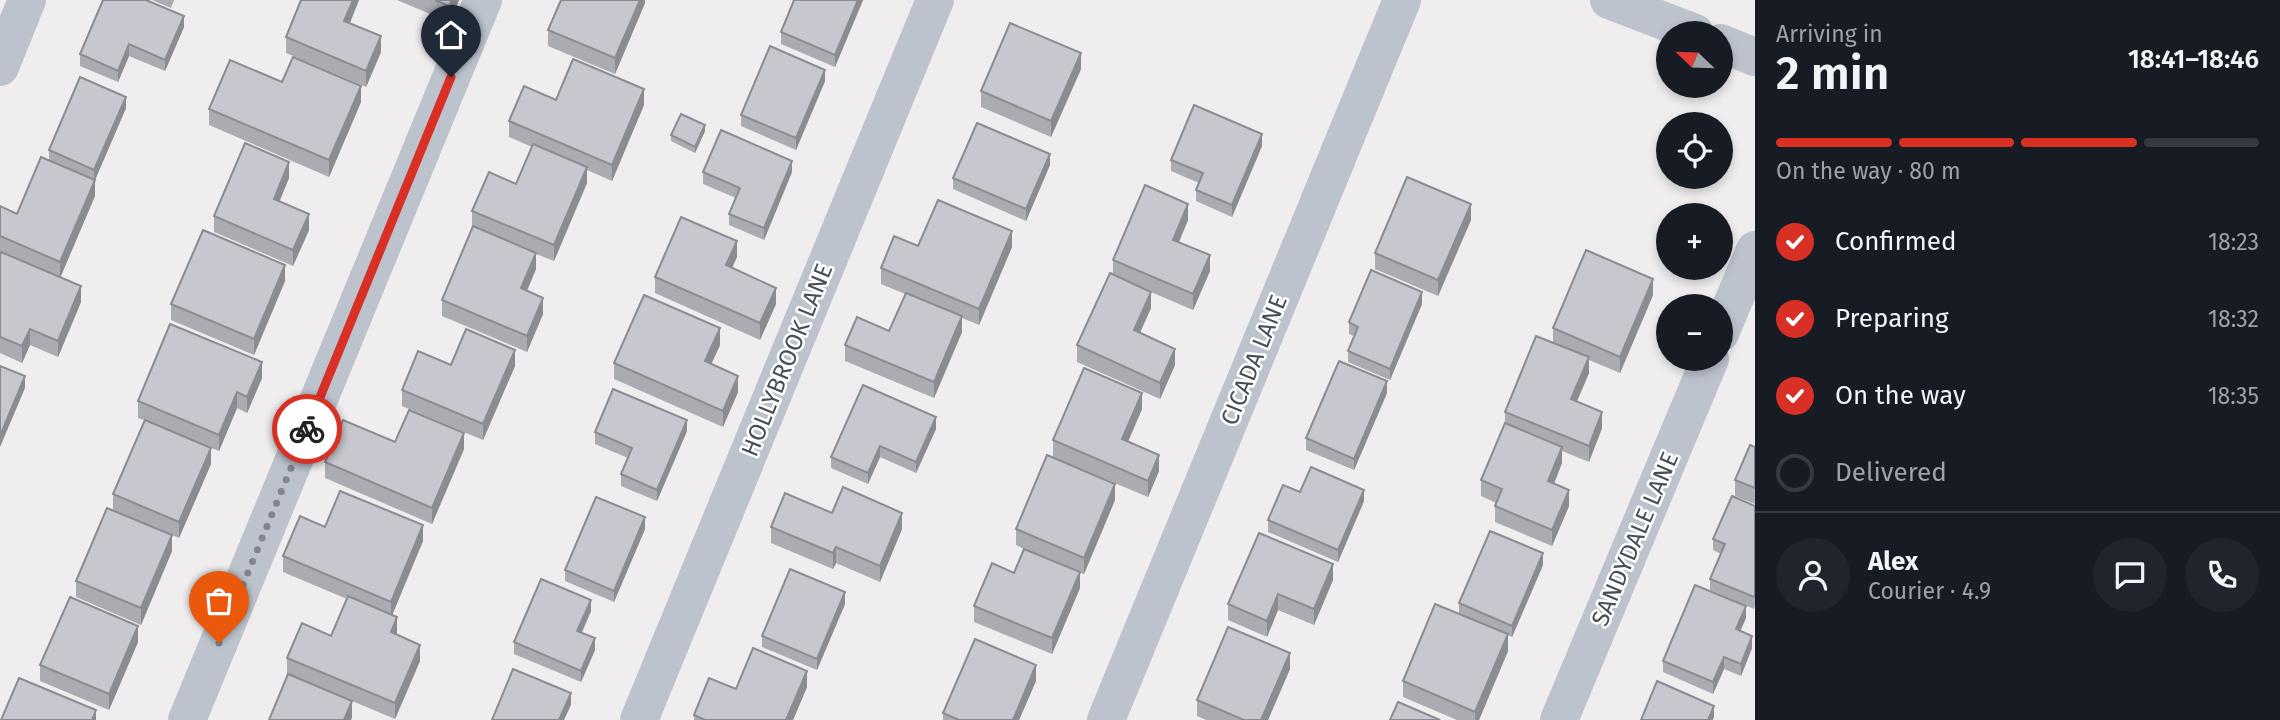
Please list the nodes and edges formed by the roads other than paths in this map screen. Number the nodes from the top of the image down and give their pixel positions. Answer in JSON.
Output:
{"nodes":[{"id":1,"x":27,"y":0,"type":"edge"},
{"id":2,"x":483,"y":0,"type":"edge"},
{"id":3,"x":935,"y":0,"type":"edge"},
{"id":4,"x":1402,"y":0,"type":"edge"},
{"id":5,"x":1609,"y":0,"type":"edge"},
{"id":6,"x":1664,"y":21,"type":"edge"},
{"id":7,"x":1733,"y":48,"type":"edge"},
{"id":8,"x":1755,"y":57,"type":"edge"},
{"id":9,"x":0,"y":67,"type":"edge"},
{"id":10,"x":1755,"y":250,"type":"edge"},
{"id":11,"x":1733,"y":303,"type":"edge"},
{"id":12,"x":1705,"y":371,"type":"edge"},
{"id":13,"x":187,"y":720,"type":"edge"},
{"id":14,"x":639,"y":720,"type":"edge"},
{"id":15,"x":1106,"y":720,"type":"edge"},
{"id":16,"x":1559,"y":720,"type":"edge"}],
"edges":[{"from":1,"to":9,"type":"street"},
{"from":2,"to":13,"type":"street"},
{"from":3,"to":14,"type":"street","name":"HOLLYBROOK LANE"},
{"from":4,"to":15,"type":"street","name":"CICADA LANE"},
{"from":5,"to":6,"type":"street"},
{"from":7,"to":8,"type":"street"},
{"from":10,"to":11,"type":"street"},
{"from":12,"to":16,"type":"street","name":"SANDYDALE LANE"}]}
